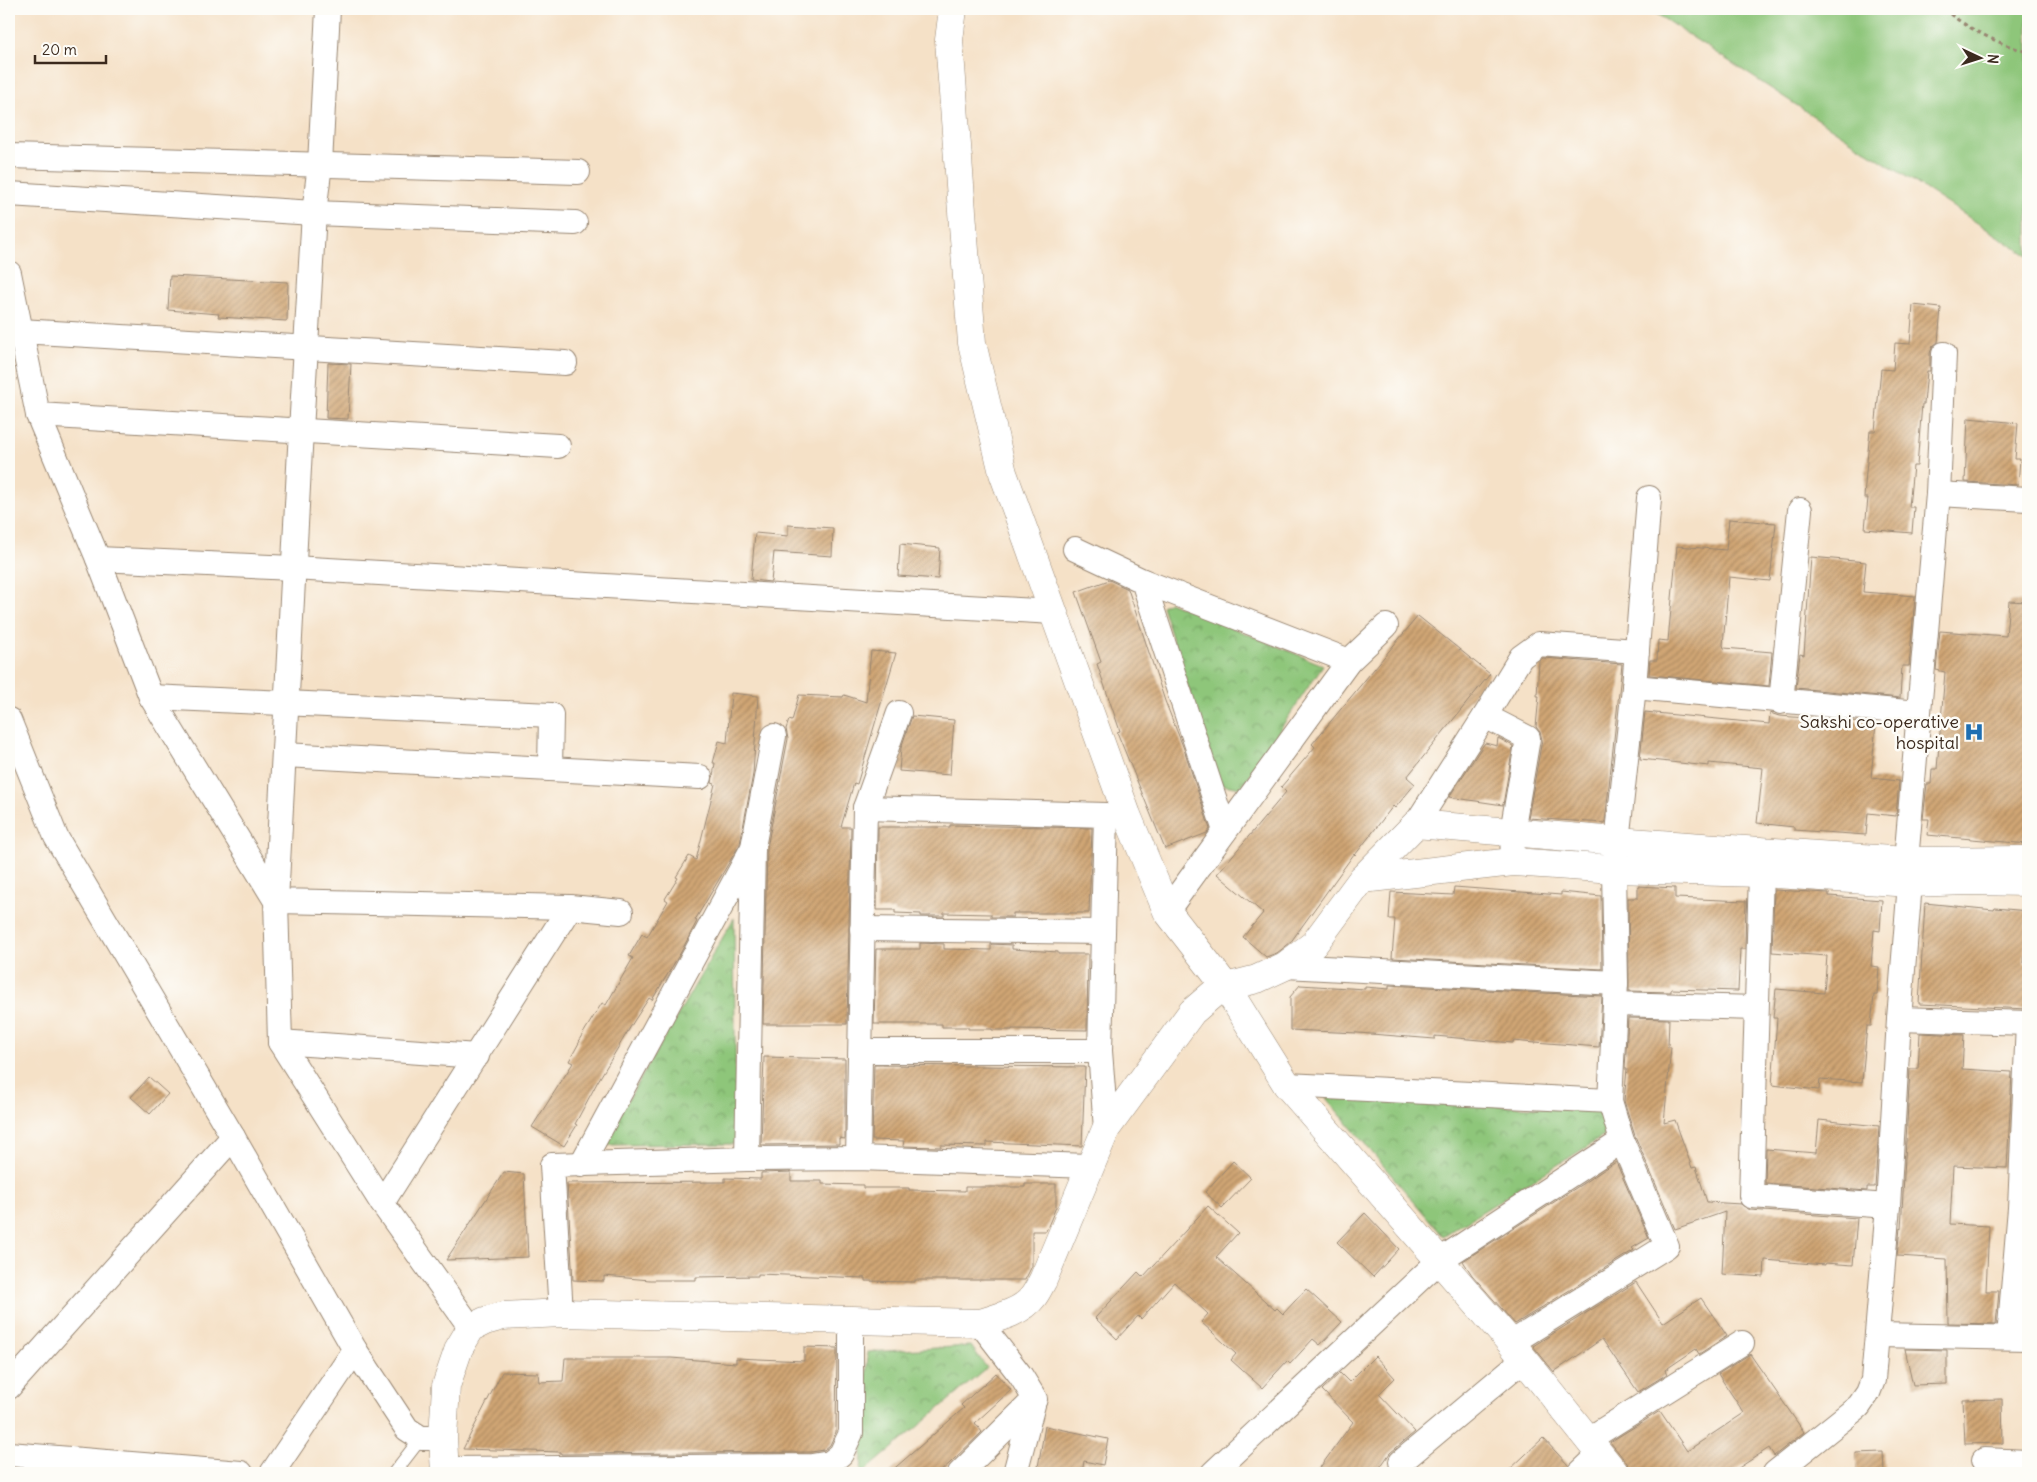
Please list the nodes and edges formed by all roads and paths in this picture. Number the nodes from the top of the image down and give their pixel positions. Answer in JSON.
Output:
{"nodes":[{"id":1,"x":328,"y":9,"type":"edge"},
{"id":2,"x":953,"y":9,"type":"edge"},
{"id":3,"x":1944,"y":9,"type":"edge"},
{"id":4,"x":2028,"y":52,"type":"edge"},
{"id":5,"x":9,"y":156,"type":"edge"},
{"id":6,"x":320,"y":164,"type":"junction"},
{"id":7,"x":578,"y":172,"type":"dead end"},
{"id":8,"x":9,"y":194,"type":"edge"},
{"id":9,"x":314,"y":213,"type":"junction"},
{"id":10,"x":575,"y":223,"type":"dead end"},
{"id":11,"x":9,"y":273,"type":"edge"},
{"id":12,"x":20,"y":331,"type":"junction"},
{"id":13,"x":306,"y":347,"type":"junction"},
{"id":14,"x":1944,"y":354,"type":"dead end"},
{"id":15,"x":565,"y":363,"type":"dead end"},
{"id":16,"x":38,"y":415,"type":"junction"},
{"id":17,"x":301,"y":430,"type":"junction"},
{"id":18,"x":558,"y":446,"type":"dead end"},
{"id":19,"x":1938,"y":494,"type":"junction"},
{"id":20,"x":1649,"y":498,"type":"dead end"},
{"id":21,"x":2028,"y":499,"type":"edge"},
{"id":22,"x":1800,"y":510,"type":"dead end"},
{"id":23,"x":1075,"y":549,"type":"dead end"},
{"id":24,"x":98,"y":559,"type":"junction"},
{"id":25,"x":293,"y":568,"type":"junction"},
{"id":26,"x":1143,"y":581,"type":"junction"},
{"id":27,"x":1054,"y":612,"type":"junction"},
{"id":28,"x":1386,"y":626,"type":"dead end"},
{"id":29,"x":1637,"y":651,"type":"junction"},
{"id":30,"x":1349,"y":661,"type":"junction"},
{"id":31,"x":1634,"y":687,"type":"junction"},
{"id":32,"x":151,"y":698,"type":"junction"},
{"id":33,"x":1781,"y":702,"type":"junction"},
{"id":34,"x":288,"y":703,"type":"junction"},
{"id":35,"x":899,"y":713,"type":"dead end"},
{"id":36,"x":1918,"y":713,"type":"junction"},
{"id":37,"x":1485,"y":716,"type":"junction"},
{"id":38,"x":9,"y":720,"type":"edge"},
{"id":39,"x":774,"y":736,"type":"dead end"},
{"id":40,"x":284,"y":755,"type":"junction"},
{"id":41,"x":550,"y":769,"type":"junction"},
{"id":42,"x":700,"y":777,"type":"dead end"},
{"id":43,"x":865,"y":808,"type":"junction"},
{"id":44,"x":1116,"y":815,"type":"junction"},
{"id":45,"x":1416,"y":824,"type":"junction"},
{"id":46,"x":1225,"y":831,"type":"junction"},
{"id":47,"x":1512,"y":832,"type":"junction"},
{"id":48,"x":1616,"y":841,"type":"junction"},
{"id":49,"x":753,"y":847,"type":"junction"},
{"id":50,"x":2028,"y":860,"type":"edge"},
{"id":51,"x":1513,"y":862,"type":"junction"},
{"id":52,"x":1614,"y":869,"type":"junction"},
{"id":53,"x":1761,"y":872,"type":"junction"},
{"id":54,"x":1908,"y":872,"type":"junction"},
{"id":55,"x":1362,"y":878,"type":"junction"},
{"id":56,"x":2028,"y":882,"type":"edge"},
{"id":57,"x":276,"y":901,"type":"junction"},
{"id":58,"x":570,"y":907,"type":"junction"},
{"id":59,"x":1167,"y":911,"type":"junction"},
{"id":60,"x":621,"y":912,"type":"dead end"},
{"id":61,"x":862,"y":930,"type":"junction"},
{"id":62,"x":1102,"y":932,"type":"junction"},
{"id":63,"x":1285,"y":966,"type":"junction"},
{"id":64,"x":1226,"y":987,"type":"junction"},
{"id":65,"x":1616,"y":993,"type":"junction"},
{"id":66,"x":1756,"y":1008,"type":"junction"},
{"id":67,"x":1899,"y":1019,"type":"junction"},
{"id":68,"x":2028,"y":1023,"type":"edge"},
{"id":69,"x":280,"y":1042,"type":"junction"},
{"id":70,"x":861,"y":1051,"type":"junction"},
{"id":71,"x":1100,"y":1051,"type":"junction"},
{"id":72,"x":477,"y":1056,"type":"junction"},
{"id":73,"x":1287,"y":1085,"type":"junction"},
{"id":74,"x":1610,"y":1101,"type":"junction"},
{"id":75,"x":1106,"y":1129,"type":"junction"},
{"id":76,"x":233,"y":1137,"type":"junction"},
{"id":77,"x":1622,"y":1142,"type":"junction"},
{"id":78,"x":858,"y":1158,"type":"junction"},
{"id":79,"x":747,"y":1159,"type":"junction"},
{"id":80,"x":581,"y":1165,"type":"junction"},
{"id":81,"x":1089,"y":1166,"type":"junction"},
{"id":82,"x":382,"y":1203,"type":"junction"},
{"id":83,"x":1888,"y":1206,"type":"junction"},
{"id":84,"x":2024,"y":1208,"type":"edge"},
{"id":85,"x":1440,"y":1260,"type":"junction"},
{"id":86,"x":561,"y":1313,"type":"junction"},
{"id":87,"x":850,"y":1320,"type":"junction"},
{"id":88,"x":980,"y":1323,"type":"junction"},
{"id":89,"x":471,"y":1328,"type":"junction"},
{"id":90,"x":1877,"y":1335,"type":"junction"},
{"id":91,"x":2019,"y":1338,"type":"edge"},
{"id":92,"x":1742,"y":1343,"type":"dead end"},
{"id":93,"x":355,"y":1350,"type":"junction"},
{"id":94,"x":1517,"y":1351,"type":"junction"},
{"id":95,"x":9,"y":1387,"type":"edge"},
{"id":96,"x":1035,"y":1399,"type":"junction"},
{"id":97,"x":432,"y":1438,"type":"junction"},
{"id":98,"x":9,"y":1454,"type":"edge"},
{"id":99,"x":1602,"y":1455,"type":"edge"},
{"id":100,"x":1984,"y":1460,"type":"dead end"},
{"id":101,"x":1401,"y":1462,"type":"dead end"},
{"id":102,"x":2028,"y":1462,"type":"edge"},
{"id":103,"x":445,"y":1471,"type":"edge"},
{"id":104,"x":241,"y":1473,"type":"edge"},
{"id":105,"x":272,"y":1473,"type":"edge"},
{"id":106,"x":394,"y":1473,"type":"edge"},
{"id":107,"x":960,"y":1473,"type":"edge"},
{"id":108,"x":1015,"y":1473,"type":"edge"},
{"id":109,"x":1213,"y":1473,"type":"edge"},
{"id":110,"x":1580,"y":1473,"type":"edge"},
{"id":111,"x":1775,"y":1473,"type":"edge"}],
"edges":[{"from":1,"to":6,"type":"street"},
{"from":2,"to":27,"type":"street"},
{"from":3,"to":4,"type":"path"},
{"from":5,"to":6,"type":"street"},
{"from":6,"to":7,"type":"street"},
{"from":6,"to":9,"type":"street"},
{"from":8,"to":9,"type":"street"},
{"from":9,"to":10,"type":"street"},
{"from":9,"to":13,"type":"street"},
{"from":11,"to":12,"type":"street"},
{"from":12,"to":13,"type":"street"},
{"from":12,"to":16,"type":"street"},
{"from":13,"to":15,"type":"street"},
{"from":13,"to":17,"type":"street"},
{"from":14,"to":19,"type":"street"},
{"from":16,"to":17,"type":"street"},
{"from":16,"to":24,"type":"street"},
{"from":17,"to":18,"type":"street"},
{"from":17,"to":25,"type":"street"},
{"from":19,"to":21,"type":"street"},
{"from":19,"to":36,"type":"street"},
{"from":20,"to":29,"type":"street"},
{"from":22,"to":33,"type":"street"},
{"from":23,"to":26,"type":"street"},
{"from":24,"to":25,"type":"street"},
{"from":24,"to":32,"type":"street"},
{"from":25,"to":27,"type":"street"},
{"from":25,"to":34,"type":"street"},
{"from":26,"to":30,"type":"street"},
{"from":26,"to":46,"type":"street"},
{"from":27,"to":44,"type":"street"},
{"from":28,"to":30,"type":"street"},
{"from":29,"to":31,"type":"street"},
{"from":29,"to":37,"type":"street"},
{"from":30,"to":46,"type":"street"},
{"from":31,"to":33,"type":"street"},
{"from":31,"to":48,"type":"street"},
{"from":32,"to":34,"type":"street"},
{"from":32,"to":57,"type":"street"},
{"from":33,"to":36,"type":"street"},
{"from":34,"to":40,"type":"street"},
{"from":34,"to":41,"type":"street"},
{"from":35,"to":43,"type":"street"},
{"from":36,"to":54,"type":"street"},
{"from":37,"to":45,"type":"street"},
{"from":37,"to":47,"type":"street"},
{"from":38,"to":76,"type":"street"},
{"from":39,"to":49,"type":"street"},
{"from":40,"to":41,"type":"street"},
{"from":40,"to":57,"type":"street"},
{"from":41,"to":42,"type":"street"},
{"from":43,"to":44,"type":"street"},
{"from":43,"to":61,"type":"street"},
{"from":44,"to":59,"type":"street"},
{"from":44,"to":62,"type":"street"},
{"from":45,"to":47,"type":"street"},
{"from":45,"to":55,"type":"street"},
{"from":46,"to":59,"type":"street"},
{"from":47,"to":48,"type":"street"},
{"from":47,"to":51,"type":"street"},
{"from":48,"to":52,"type":"street"},
{"from":48,"to":54,"type":"street"},
{"from":49,"to":79,"type":"street"},
{"from":49,"to":80,"type":"street"},
{"from":50,"to":54,"type":"street"},
{"from":51,"to":52,"type":"street"},
{"from":51,"to":55,"type":"street"},
{"from":52,"to":53,"type":"street"},
{"from":52,"to":65,"type":"street"},
{"from":53,"to":54,"type":"street"},
{"from":53,"to":66,"type":"street"},
{"from":54,"to":56,"type":"street"},
{"from":54,"to":67,"type":"street"},
{"from":55,"to":63,"type":"street"},
{"from":57,"to":58,"type":"street"},
{"from":57,"to":69,"type":"street"},
{"from":58,"to":60,"type":"street"},
{"from":58,"to":72,"type":"street"},
{"from":59,"to":64,"type":"street"},
{"from":61,"to":62,"type":"street"},
{"from":61,"to":70,"type":"street"},
{"from":62,"to":71,"type":"street"},
{"from":63,"to":64,"type":"street"},
{"from":63,"to":65,"type":"street"},
{"from":64,"to":73,"type":"street"},
{"from":64,"to":75,"type":"street"},
{"from":65,"to":66,"type":"street"},
{"from":65,"to":74,"type":"street"},
{"from":66,"to":83,"type":"street"},
{"from":67,"to":68,"type":"street"},
{"from":67,"to":83,"type":"street"},
{"from":68,"to":84,"type":"street"},
{"from":69,"to":72,"type":"street"},
{"from":69,"to":82,"type":"street"},
{"from":70,"to":71,"type":"street"},
{"from":70,"to":78,"type":"street"},
{"from":71,"to":75,"type":"street"},
{"from":72,"to":82,"type":"street"},
{"from":73,"to":74,"type":"street"},
{"from":73,"to":85,"type":"street"},
{"from":74,"to":77,"type":"street"},
{"from":75,"to":81,"type":"street"},
{"from":76,"to":93,"type":"street"},
{"from":76,"to":95,"type":"street"},
{"from":77,"to":85,"type":"street"},
{"from":77,"to":94,"type":"street"},
{"from":78,"to":79,"type":"street"},
{"from":78,"to":81,"type":"street"},
{"from":79,"to":80,"type":"street"},
{"from":80,"to":86,"type":"street"},
{"from":81,"to":88,"type":"street"},
{"from":82,"to":89,"type":"street"},
{"from":83,"to":90,"type":"street"},
{"from":84,"to":91,"type":"street"},
{"from":85,"to":94,"type":"street"},
{"from":85,"to":109,"type":"street"},
{"from":86,"to":87,"type":"street"},
{"from":86,"to":89,"type":"street"},
{"from":87,"to":88,"type":"street"},
{"from":87,"to":103,"type":"street"},
{"from":88,"to":96,"type":"street"},
{"from":89,"to":97,"type":"street"},
{"from":90,"to":91,"type":"street"},
{"from":90,"to":111,"type":"street"},
{"from":92,"to":99,"type":"street"},
{"from":93,"to":97,"type":"street"},
{"from":93,"to":105,"type":"street"},
{"from":94,"to":99,"type":"street"},
{"from":94,"to":101,"type":"street"},
{"from":96,"to":107,"type":"street"},
{"from":96,"to":108,"type":"street"},
{"from":97,"to":103,"type":"street"},
{"from":97,"to":106,"type":"lane"},
{"from":98,"to":104,"type":"street"},
{"from":99,"to":110,"type":"street"},
{"from":100,"to":102,"type":"street"}]}
